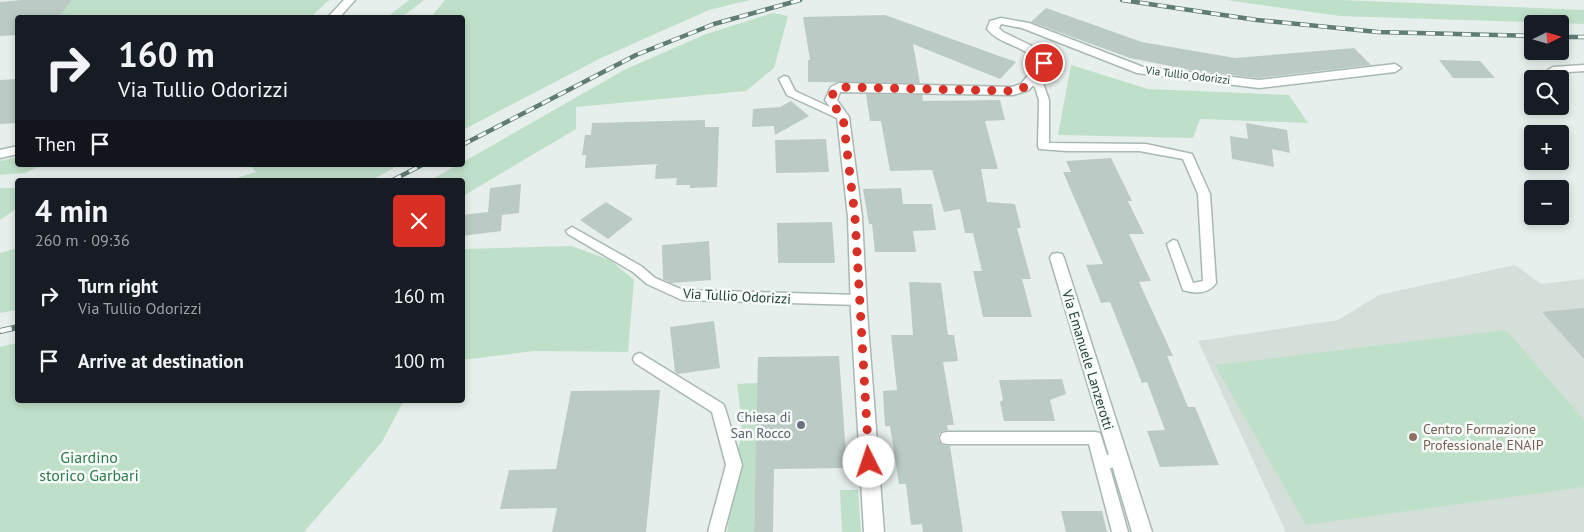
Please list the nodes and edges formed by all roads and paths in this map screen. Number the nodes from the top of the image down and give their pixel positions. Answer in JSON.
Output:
{"nodes":[{"id":1,"x":350,"y":0,"type":"edge"},
{"id":2,"x":335,"y":15,"type":"edge"},
{"id":3,"x":1395,"y":68,"type":"dead end"},
{"id":4,"x":1584,"y":68,"type":"edge"},
{"id":5,"x":1553,"y":70,"type":"dead end"},
{"id":6,"x":784,"y":79,"type":"dead end"},
{"id":7,"x":1029,"y":82,"type":"junction"},
{"id":8,"x":843,"y":117,"type":"junction"},
{"id":9,"x":15,"y":151,"type":"edge"},
{"id":10,"x":0,"y":154,"type":"edge"},
{"id":11,"x":572,"y":231,"type":"dead end"},
{"id":12,"x":1173,"y":244,"type":"dead end"},
{"id":13,"x":1056,"y":258,"type":"dead end"},
{"id":14,"x":858,"y":300,"type":"junction"},
{"id":15,"x":640,"y":359,"type":"dead end"},
{"id":16,"x":947,"y":438,"type":"dead end"},
{"id":17,"x":1120,"y":461,"type":"junction"},
{"id":18,"x":1101,"y":462,"type":"junction"},
{"id":19,"x":716,"y":532,"type":"edge"},
{"id":20,"x":874,"y":532,"type":"edge"},
{"id":21,"x":1120,"y":532,"type":"edge"},
{"id":22,"x":1142,"y":532,"type":"edge"}],
"edges":[{"from":1,"to":2,"type":"street"},
{"from":3,"to":7,"type":"street","name":"Via Tullio Odorizzi"},
{"from":4,"to":5,"type":"lane"},
{"from":6,"to":8,"type":"lane"},
{"from":7,"to":8,"type":"street"},
{"from":7,"to":12,"type":"lane"},
{"from":8,"to":14,"type":"street"},
{"from":9,"to":10,"type":"street"},
{"from":11,"to":14,"type":"lane","name":"Via Tullio Odorizzi"},
{"from":13,"to":17,"type":"street","name":"Via Emanuele Lanzerotti"},
{"from":14,"to":20,"type":"street"},
{"from":15,"to":19,"type":"lane"},
{"from":16,"to":18,"type":"lane","name":"Via Emanuele Lanzerotti"},
{"from":17,"to":18,"type":"lane"},
{"from":17,"to":22,"type":"street","name":"Via Emanuele Lanzerotti"},
{"from":18,"to":21,"type":"lane","name":"Via Emanuele Lanzerotti"}]}
